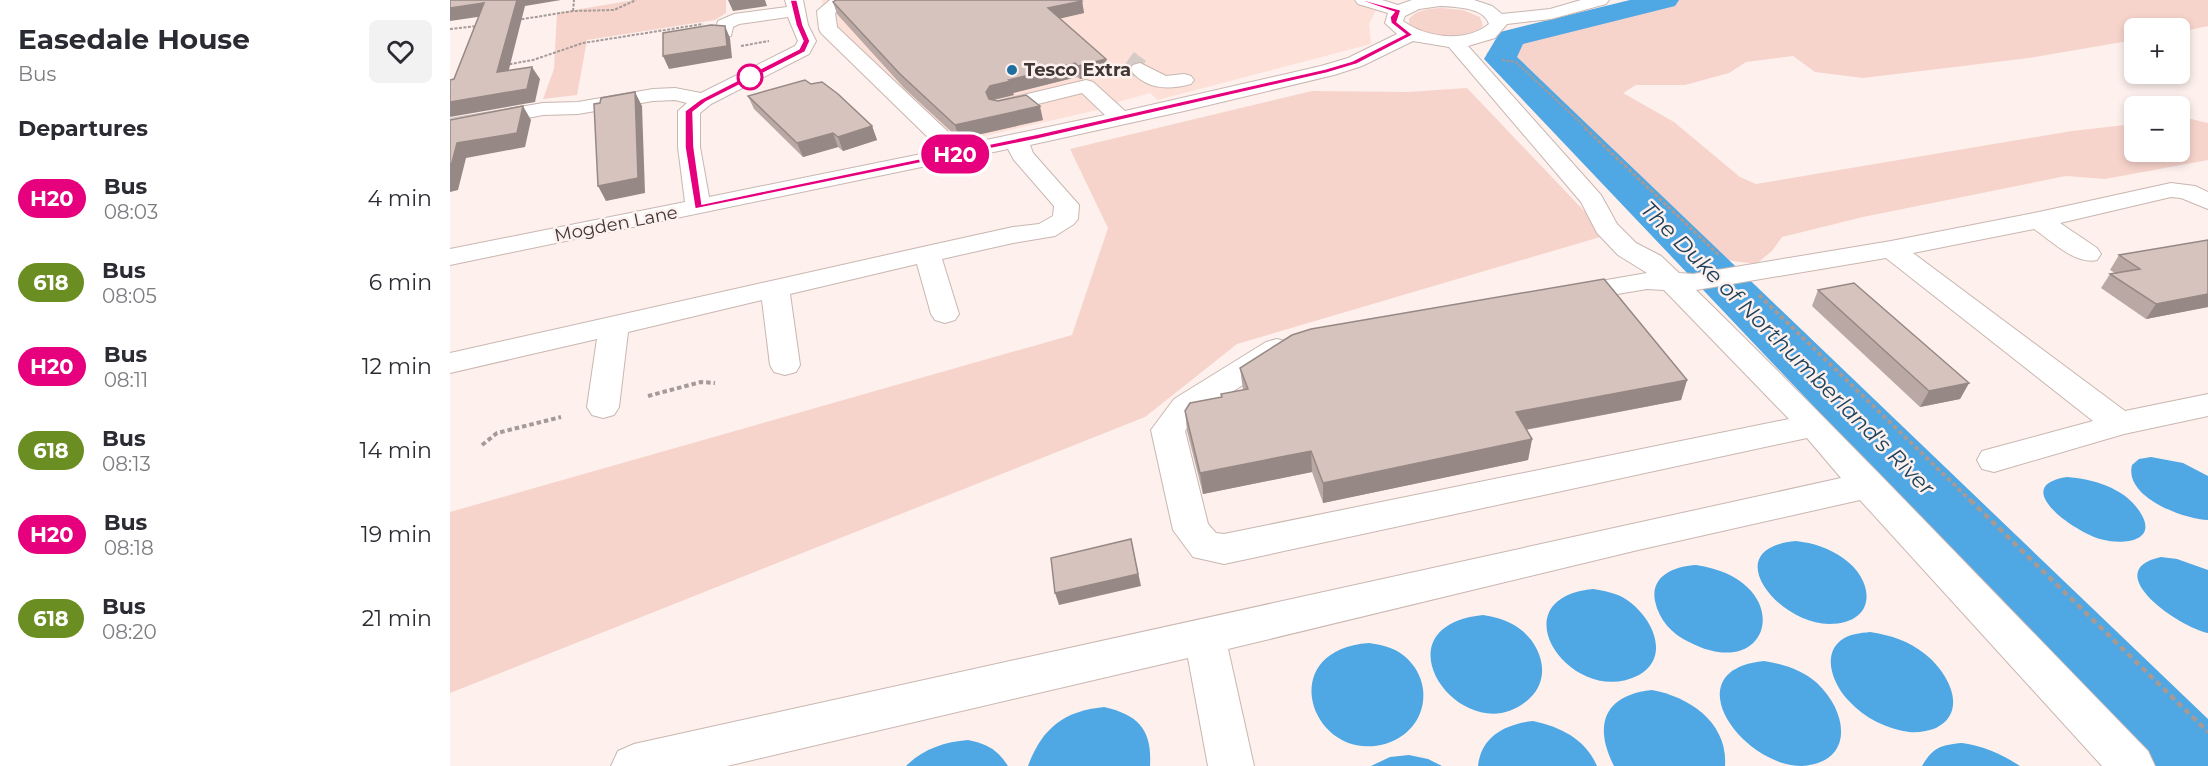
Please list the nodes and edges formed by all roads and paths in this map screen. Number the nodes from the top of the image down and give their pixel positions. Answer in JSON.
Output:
{"nodes":[{"id":1,"x":574,"y":0,"type":"edge"},
{"id":2,"x":636,"y":0,"type":"edge"},
{"id":3,"x":842,"y":0,"type":"edge"},
{"id":4,"x":1364,"y":0,"type":"edge"},
{"id":5,"x":1600,"y":0,"type":"edge"},
{"id":6,"x":1458,"y":1,"type":"edge"},
{"id":7,"x":795,"y":5,"type":"edge"},
{"id":8,"x":573,"y":11,"type":"junction"},
{"id":9,"x":1399,"y":11,"type":"junction"},
{"id":10,"x":514,"y":20,"type":"edge"},
{"id":11,"x":1498,"y":20,"type":"junction"},
{"id":12,"x":718,"y":27,"type":"joint"},
{"id":13,"x":450,"y":29,"type":"edge"},
{"id":14,"x":476,"y":35,"type":"edge"},
{"id":15,"x":1410,"y":35,"type":"junction"},
{"id":16,"x":1454,"y":41,"type":"junction"},
{"id":17,"x":1133,"y":60,"type":"tunnel mouth"},
{"id":18,"x":1516,"y":62,"type":"dead end"},
{"id":19,"x":498,"y":66,"type":"edge"},
{"id":20,"x":1184,"y":80,"type":"dead end"},
{"id":21,"x":704,"y":100,"type":"junction"},
{"id":22,"x":1002,"y":107,"type":"edge"},
{"id":23,"x":1121,"y":119,"type":"junction"},
{"id":24,"x":450,"y":126,"type":"edge"},
{"id":25,"x":1017,"y":141,"type":"junction"},
{"id":26,"x":895,"y":144,"type":"dead end"},
{"id":27,"x":958,"y":154,"type":"junction"},
{"id":28,"x":823,"y":167,"type":"junction"},
{"id":29,"x":2208,"y":202,"type":"edge"},
{"id":30,"x":698,"y":207,"type":"junction"},
{"id":31,"x":2038,"y":220,"type":"junction"},
{"id":32,"x":1891,"y":249,"type":"junction"},
{"id":33,"x":927,"y":254,"type":"junction"},
{"id":34,"x":2088,"y":254,"type":"dead end"},
{"id":35,"x":450,"y":257,"type":"edge"},
{"id":36,"x":1734,"y":275,"type":"junction"},
{"id":37,"x":1672,"y":276,"type":"junction"},
{"id":38,"x":775,"y":289,"type":"junction"},
{"id":39,"x":1541,"y":298,"type":"edge"},
{"id":40,"x":945,"y":314,"type":"dead end"},
{"id":41,"x":614,"y":324,"type":"junction"},
{"id":42,"x":1300,"y":340,"type":"edge"},
{"id":43,"x":450,"y":363,"type":"edge"},
{"id":44,"x":785,"y":365,"type":"dead end"},
{"id":45,"x":715,"y":383,"type":"dead end"},
{"id":46,"x":648,"y":396,"type":"dead end"},
{"id":47,"x":2208,"y":405,"type":"edge"},
{"id":48,"x":603,"y":407,"type":"dead end"},
{"id":49,"x":561,"y":417,"type":"dead end"},
{"id":50,"x":2119,"y":424,"type":"junction"},
{"id":51,"x":1814,"y":425,"type":"junction"},
{"id":52,"x":482,"y":445,"type":"dead end"},
{"id":53,"x":1994,"y":460,"type":"dead end"},
{"id":54,"x":1869,"y":485,"type":"junction"},
{"id":55,"x":1205,"y":637,"type":"junction"},
{"id":56,"x":2208,"y":732,"type":"edge"},
{"id":57,"x":634,"y":766,"type":"edge"},
{"id":58,"x":1231,"y":766,"type":"edge"},
{"id":59,"x":2132,"y":766,"type":"edge"}],
"edges":[{"from":1,"to":8,"type":"path"},
{"from":2,"to":8,"type":"path"},
{"from":3,"to":27,"type":"street"},
{"from":4,"to":9,"type":"street"},
{"from":5,"to":11,"type":"street"},
{"from":6,"to":9,"type":"street"},
{"from":6,"to":11,"type":"street"},
{"from":7,"to":12,"type":"street"},
{"from":7,"to":21,"type":"street"},
{"from":8,"to":10,"type":"path"},
{"from":9,"to":15,"type":"street"},
{"from":11,"to":16,"type":"street"},
{"from":12,"to":19,"type":"path"},
{"from":13,"to":14,"type":"path"},
{"from":15,"to":16,"type":"street"},
{"from":15,"to":23,"type":"street","name":"Mogden Lane"},
{"from":16,"to":37,"type":"street"},
{"from":17,"to":20,"type":"street"},
{"from":18,"to":36,"type":"path"},
{"from":21,"to":24,"type":"street"},
{"from":21,"to":30,"type":"street"},
{"from":22,"to":23,"type":"street"},
{"from":23,"to":25,"type":"street","name":"Mogden Lane"},
{"from":25,"to":27,"type":"street","name":"Mogden Lane"},
{"from":25,"to":33,"type":"street"},
{"from":26,"to":28,"type":"street"},
{"from":27,"to":28,"type":"street","name":"Mogden Lane"},
{"from":28,"to":30,"type":"street","name":"Mogden Lane"},
{"from":29,"to":31,"type":"street"},
{"from":30,"to":35,"type":"street","name":"Mogden Lane"},
{"from":31,"to":32,"type":"street"},
{"from":31,"to":34,"type":"street"},
{"from":32,"to":36,"type":"street"},
{"from":32,"to":50,"type":"street"},
{"from":33,"to":38,"type":"street"},
{"from":33,"to":40,"type":"street"},
{"from":36,"to":37,"type":"street"},
{"from":36,"to":56,"type":"path"},
{"from":37,"to":39,"type":"street"},
{"from":37,"to":51,"type":"street"},
{"from":38,"to":41,"type":"street"},
{"from":38,"to":44,"type":"street"},
{"from":41,"to":43,"type":"street"},
{"from":41,"to":48,"type":"street"},
{"from":42,"to":51,"type":"street"},
{"from":45,"to":46,"type":"path"},
{"from":47,"to":50,"type":"street"},
{"from":49,"to":52,"type":"path"},
{"from":50,"to":53,"type":"street"},
{"from":51,"to":54,"type":"street"},
{"from":54,"to":55,"type":"street"},
{"from":54,"to":59,"type":"street"},
{"from":55,"to":57,"type":"street"},
{"from":55,"to":58,"type":"street"}]}
